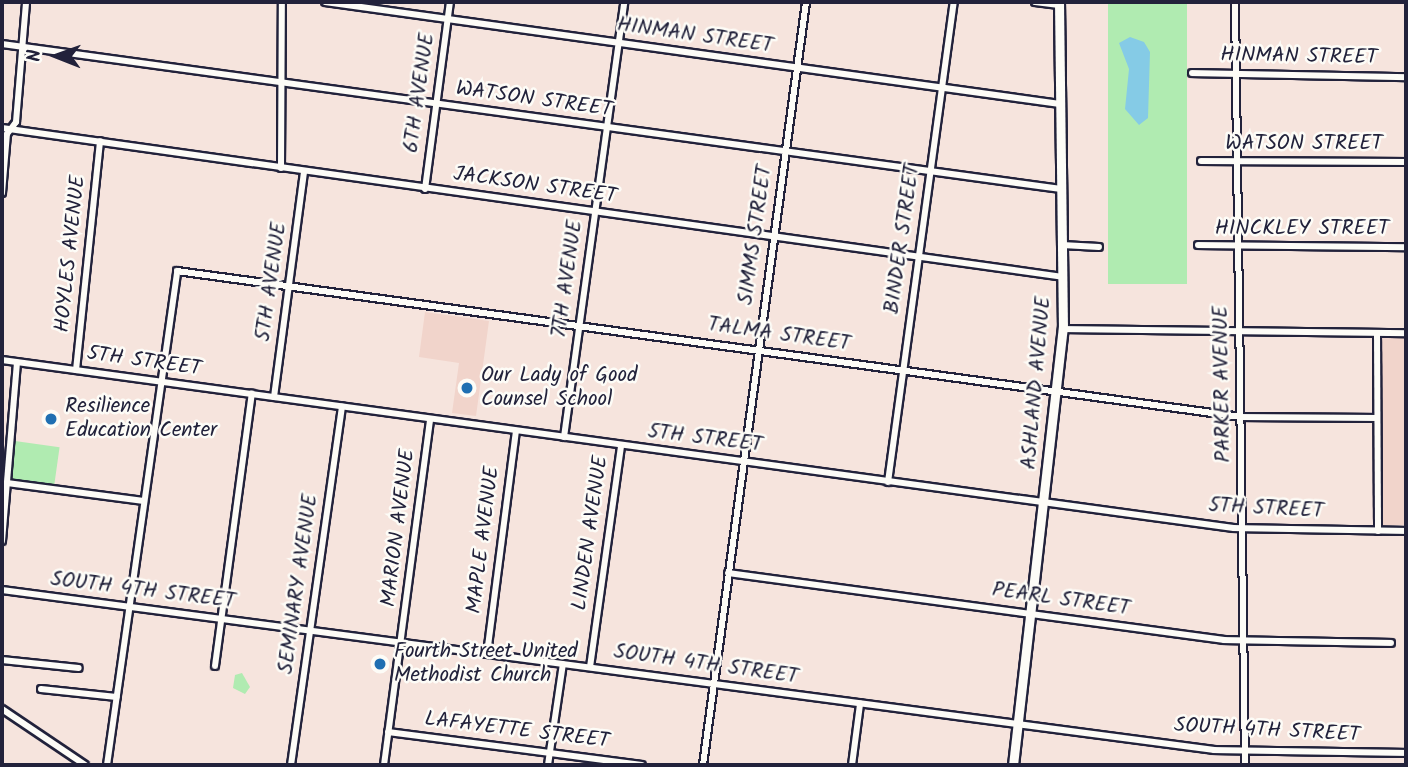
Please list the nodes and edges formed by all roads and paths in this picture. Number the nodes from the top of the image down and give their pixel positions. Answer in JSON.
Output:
{"nodes":[{"id":1,"x":26,"y":2,"type":"edge"},
{"id":2,"x":282,"y":2,"type":"edge"},
{"id":3,"x":325,"y":2,"type":"edge"},
{"id":4,"x":450,"y":2,"type":"edge"},
{"id":5,"x":624,"y":2,"type":"edge"},
{"id":6,"x":806,"y":2,"type":"edge"},
{"id":7,"x":954,"y":2,"type":"edge"},
{"id":8,"x":1035,"y":2,"type":"edge"},
{"id":9,"x":1236,"y":2,"type":"edge"},
{"id":10,"x":1059,"y":3,"type":"edge"},
{"id":11,"x":448,"y":19,"type":"junction"},
{"id":12,"x":618,"y":42,"type":"junction"},
{"id":13,"x":2,"y":44,"type":"edge"},
{"id":14,"x":23,"y":47,"type":"junction"},
{"id":15,"x":797,"y":68,"type":"junction"},
{"id":16,"x":1192,"y":73,"type":"dead end"},
{"id":17,"x":1237,"y":74,"type":"junction"},
{"id":18,"x":1406,"y":77,"type":"edge"},
{"id":19,"x":282,"y":82,"type":"junction"},
{"id":20,"x":942,"y":89,"type":"junction"},
{"id":21,"x":436,"y":104,"type":"junction"},
{"id":22,"x":1060,"y":104,"type":"junction"},
{"id":23,"x":606,"y":127,"type":"junction"},
{"id":24,"x":2,"y":128,"type":"edge"},
{"id":25,"x":11,"y":129,"type":"junction"},
{"id":26,"x":100,"y":141,"type":"junction"},
{"id":27,"x":785,"y":153,"type":"junction"},
{"id":28,"x":1201,"y":161,"type":"dead end"},
{"id":29,"x":1238,"y":161,"type":"junction"},
{"id":30,"x":1406,"y":162,"type":"edge"},
{"id":31,"x":281,"y":168,"type":"junction"},
{"id":32,"x":304,"y":172,"type":"junction"},
{"id":33,"x":931,"y":172,"type":"junction"},
{"id":34,"x":425,"y":188,"type":"junction"},
{"id":35,"x":1061,"y":189,"type":"junction"},
{"id":36,"x":2,"y":193,"type":"edge"},
{"id":37,"x":595,"y":212,"type":"junction"},
{"id":38,"x":773,"y":237,"type":"junction"},
{"id":39,"x":1198,"y":245,"type":"dead end"},
{"id":40,"x":1062,"y":246,"type":"junction"},
{"id":41,"x":1239,"y":246,"type":"junction"},
{"id":42,"x":1100,"y":247,"type":"dead end"},
{"id":43,"x":1406,"y":247,"type":"edge"},
{"id":44,"x":918,"y":258,"type":"junction"},
{"id":45,"x":1063,"y":277,"type":"junction"},
{"id":46,"x":289,"y":285,"type":"junction"},
{"id":47,"x":580,"y":325,"type":"junction"},
{"id":48,"x":1063,"y":329,"type":"junction"},
{"id":49,"x":1240,"y":331,"type":"junction"},
{"id":50,"x":1377,"y":333,"type":"junction"},
{"id":51,"x":1406,"y":333,"type":"edge"},
{"id":52,"x":758,"y":350,"type":"junction"},
{"id":53,"x":2,"y":360,"type":"edge"},
{"id":54,"x":17,"y":363,"type":"junction"},
{"id":55,"x":76,"y":370,"type":"junction"},
{"id":56,"x":902,"y":370,"type":"junction"},
{"id":57,"x":163,"y":382,"type":"junction"},
{"id":58,"x":1056,"y":391,"type":"junction"},
{"id":59,"x":252,"y":394,"type":"junction"},
{"id":60,"x":274,"y":397,"type":"junction"},
{"id":61,"x":342,"y":407,"type":"junction"},
{"id":62,"x":1241,"y":416,"type":"junction"},
{"id":63,"x":1377,"y":418,"type":"junction"},
{"id":64,"x":430,"y":419,"type":"junction"},
{"id":65,"x":516,"y":431,"type":"junction"},
{"id":66,"x":564,"y":437,"type":"junction"},
{"id":67,"x":621,"y":446,"type":"junction"},
{"id":68,"x":743,"y":461,"type":"junction"},
{"id":69,"x":6,"y":482,"type":"junction"},
{"id":70,"x":888,"y":482,"type":"junction"},
{"id":71,"x":144,"y":501,"type":"junction"},
{"id":72,"x":1043,"y":505,"type":"junction"},
{"id":73,"x":1242,"y":529,"type":"junction"},
{"id":74,"x":1378,"y":531,"type":"junction"},
{"id":75,"x":1406,"y":531,"type":"edge"},
{"id":76,"x":2,"y":541,"type":"edge"},
{"id":77,"x":728,"y":573,"type":"junction"},
{"id":78,"x":2,"y":590,"type":"edge"},
{"id":79,"x":129,"y":607,"type":"junction"},
{"id":80,"x":1031,"y":614,"type":"junction"},
{"id":81,"x":222,"y":618,"type":"junction"},
{"id":82,"x":310,"y":629,"type":"junction"},
{"id":83,"x":1243,"y":640,"type":"junction"},
{"id":84,"x":401,"y":642,"type":"junction"},
{"id":85,"x":1391,"y":643,"type":"dead end"},
{"id":86,"x":487,"y":654,"type":"junction"},
{"id":87,"x":2,"y":660,"type":"edge"},
{"id":88,"x":563,"y":664,"type":"junction"},
{"id":89,"x":215,"y":666,"type":"dead end"},
{"id":90,"x":590,"y":667,"type":"junction"},
{"id":91,"x":79,"y":668,"type":"dead end"},
{"id":92,"x":713,"y":685,"type":"junction"},
{"id":93,"x":41,"y":689,"type":"dead end"},
{"id":94,"x":117,"y":697,"type":"junction"},
{"id":95,"x":860,"y":704,"type":"junction"},
{"id":96,"x":2,"y":709,"type":"edge"},
{"id":97,"x":1018,"y":724,"type":"junction"},
{"id":98,"x":388,"y":733,"type":"junction"},
{"id":99,"x":1245,"y":750,"type":"junction"},
{"id":100,"x":550,"y":751,"type":"junction"},
{"id":101,"x":1406,"y":753,"type":"edge"},
{"id":102,"x":85,"y":765,"type":"edge"},
{"id":103,"x":107,"y":765,"type":"edge"},
{"id":104,"x":291,"y":765,"type":"edge"},
{"id":105,"x":384,"y":765,"type":"edge"},
{"id":106,"x":548,"y":765,"type":"edge"},
{"id":107,"x":642,"y":765,"type":"edge"},
{"id":108,"x":703,"y":765,"type":"edge"},
{"id":109,"x":852,"y":765,"type":"edge"},
{"id":110,"x":1013,"y":765,"type":"edge"},
{"id":111,"x":1245,"y":765,"type":"edge"}],
"edges":[{"from":1,"to":14,"type":"street"},
{"from":2,"to":19,"type":"street"},
{"from":3,"to":11,"type":"street","name":"HINMAN STREET"},
{"from":4,"to":11,"type":"street","name":"6TH AVENUE"},
{"from":5,"to":12,"type":"street","name":"7TH AVENUE"},
{"from":6,"to":15,"type":"street","name":"SIMMS STREET"},
{"from":7,"to":20,"type":"street","name":"BINDER STREET"},
{"from":8,"to":10,"type":"street"},
{"from":9,"to":17,"type":"street","name":"PARKER AVENUE"},
{"from":10,"to":22,"type":"street","name":"ASHLAND AVENUE"},
{"from":11,"to":12,"type":"street","name":"HINMAN STREET"},
{"from":11,"to":21,"type":"street","name":"6TH AVENUE"},
{"from":12,"to":15,"type":"street","name":"HINMAN STREET"},
{"from":12,"to":23,"type":"street","name":"7TH AVENUE"},
{"from":13,"to":14,"type":"street","name":"WATSON STREET"},
{"from":14,"to":19,"type":"street","name":"WATSON STREET"},
{"from":14,"to":25,"type":"street"},
{"from":15,"to":20,"type":"street","name":"HINMAN STREET"},
{"from":15,"to":27,"type":"street","name":"SIMMS STREET"},
{"from":16,"to":17,"type":"street","name":"HINMAN STREET"},
{"from":17,"to":18,"type":"street","name":"HINMAN STREET"},
{"from":17,"to":29,"type":"street","name":"PARKER AVENUE"},
{"from":19,"to":21,"type":"street","name":"WATSON STREET"},
{"from":19,"to":31,"type":"street"},
{"from":20,"to":22,"type":"street","name":"HINMAN STREET"},
{"from":20,"to":33,"type":"street","name":"BINDER STREET"},
{"from":21,"to":23,"type":"street","name":"WATSON STREET"},
{"from":21,"to":34,"type":"street","name":"6TH AVENUE"},
{"from":22,"to":35,"type":"street","name":"ASHLAND AVENUE"},
{"from":23,"to":27,"type":"street","name":"WATSON STREET"},
{"from":23,"to":37,"type":"street","name":"7TH AVENUE"},
{"from":24,"to":25,"type":"street","name":"JACKSON STREET"},
{"from":25,"to":26,"type":"street","name":"JACKSON STREET"},
{"from":25,"to":36,"type":"street"},
{"from":26,"to":31,"type":"street","name":"JACKSON STREET"},
{"from":26,"to":55,"type":"street","name":"HOYLES AVENUE"},
{"from":27,"to":33,"type":"street","name":"WATSON STREET"},
{"from":27,"to":38,"type":"street","name":"SIMMS STREET"},
{"from":28,"to":29,"type":"street","name":"WATSON STREET"},
{"from":29,"to":30,"type":"street","name":"WATSON STREET"},
{"from":29,"to":41,"type":"street","name":"PARKER AVENUE"},
{"from":31,"to":32,"type":"street","name":"JACKSON STREET"},
{"from":32,"to":34,"type":"street","name":"JACKSON STREET"},
{"from":32,"to":46,"type":"street","name":"5TH AVENUE"},
{"from":33,"to":35,"type":"street","name":"WATSON STREET"},
{"from":33,"to":44,"type":"street","name":"BINDER STREET"},
{"from":34,"to":37,"type":"street","name":"JACKSON STREET"},
{"from":35,"to":40,"type":"street","name":"ASHLAND AVENUE"},
{"from":37,"to":38,"type":"street","name":"JACKSON STREET"},
{"from":37,"to":47,"type":"street","name":"7TH AVENUE"},
{"from":38,"to":44,"type":"street","name":"JACKSON STREET"},
{"from":38,"to":52,"type":"street","name":"SIMMS STREET"},
{"from":39,"to":41,"type":"street","name":"HINCKLEY STREET"},
{"from":40,"to":42,"type":"street"},
{"from":40,"to":45,"type":"street","name":"ASHLAND AVENUE"},
{"from":41,"to":43,"type":"street","name":"HINCKLEY STREET"},
{"from":41,"to":49,"type":"street","name":"PARKER AVENUE"},
{"from":44,"to":45,"type":"street","name":"JACKSON STREET"},
{"from":44,"to":56,"type":"street","name":"BINDER STREET"},
{"from":45,"to":48,"type":"street","name":"ASHLAND AVENUE"},
{"from":46,"to":47,"type":"street","name":"TALMA STREET"},
{"from":46,"to":57,"type":"street","name":"TALMA STREET"},
{"from":46,"to":60,"type":"street","name":"5TH AVENUE"},
{"from":47,"to":52,"type":"street","name":"TALMA STREET"},
{"from":47,"to":66,"type":"street","name":"7TH AVENUE"},
{"from":48,"to":49,"type":"street"},
{"from":48,"to":58,"type":"street","name":"ASHLAND AVENUE"},
{"from":49,"to":50,"type":"street"},
{"from":49,"to":62,"type":"street","name":"PARKER AVENUE"},
{"from":50,"to":51,"type":"street"},
{"from":50,"to":63,"type":"street"},
{"from":52,"to":56,"type":"street","name":"TALMA STREET"},
{"from":52,"to":68,"type":"street","name":"SIMMS STREET"},
{"from":53,"to":54,"type":"street","name":"5TH STREET"},
{"from":54,"to":55,"type":"street","name":"5TH STREET"},
{"from":54,"to":69,"type":"street"},
{"from":55,"to":57,"type":"street","name":"5TH STREET"},
{"from":56,"to":58,"type":"street","name":"TALMA STREET"},
{"from":56,"to":70,"type":"street","name":"BINDER STREET"},
{"from":57,"to":59,"type":"street","name":"5TH STREET"},
{"from":57,"to":71,"type":"street"},
{"from":58,"to":62,"type":"street","name":"TALMA STREET"},
{"from":58,"to":72,"type":"street","name":"ASHLAND AVENUE"},
{"from":59,"to":60,"type":"street","name":"5TH STREET"},
{"from":59,"to":81,"type":"street"},
{"from":60,"to":61,"type":"street","name":"5TH STREET"},
{"from":61,"to":64,"type":"street","name":"5TH STREET"},
{"from":61,"to":82,"type":"street","name":"SEMINARY AVENUE"},
{"from":62,"to":63,"type":"street","name":"TALMA STREET"},
{"from":62,"to":73,"type":"street","name":"PARKER AVENUE"},
{"from":63,"to":74,"type":"street"},
{"from":64,"to":65,"type":"street","name":"5TH STREET"},
{"from":64,"to":84,"type":"street","name":"MARION AVENUE"},
{"from":65,"to":66,"type":"street","name":"5TH STREET"},
{"from":65,"to":86,"type":"street","name":"MAPLE AVENUE"},
{"from":66,"to":67,"type":"street","name":"5TH STREET"},
{"from":67,"to":68,"type":"street","name":"5TH STREET"},
{"from":67,"to":90,"type":"street","name":"LINDEN AVENUE"},
{"from":68,"to":70,"type":"street","name":"5TH STREET"},
{"from":68,"to":77,"type":"street","name":"SIMMS STREET"},
{"from":69,"to":71,"type":"street"},
{"from":69,"to":76,"type":"street"},
{"from":70,"to":72,"type":"street","name":"5TH STREET"},
{"from":71,"to":79,"type":"street"},
{"from":72,"to":73,"type":"street","name":"5TH STREET"},
{"from":72,"to":80,"type":"street","name":"ASHLAND AVENUE"},
{"from":73,"to":74,"type":"street","name":"5TH STREET"},
{"from":73,"to":83,"type":"street","name":"PARKER AVENUE"},
{"from":74,"to":75,"type":"street","name":"5TH STREET"},
{"from":77,"to":80,"type":"street","name":"PEARL STREET"},
{"from":77,"to":92,"type":"street","name":"SIMMS STREET"},
{"from":78,"to":79,"type":"street","name":"SOUTH 4TH STREET"},
{"from":79,"to":81,"type":"street","name":"SOUTH 4TH STREET"},
{"from":79,"to":94,"type":"street"},
{"from":80,"to":83,"type":"street","name":"PEARL STREET"},
{"from":80,"to":97,"type":"street","name":"ASHLAND AVENUE"},
{"from":81,"to":82,"type":"street","name":"SOUTH 4TH STREET"},
{"from":81,"to":89,"type":"street"},
{"from":82,"to":84,"type":"street","name":"SOUTH 4TH STREET"},
{"from":82,"to":104,"type":"street","name":"SEMINARY AVENUE"},
{"from":83,"to":85,"type":"street","name":"PEARL STREET"},
{"from":83,"to":99,"type":"street","name":"PARKER AVENUE"},
{"from":84,"to":86,"type":"street","name":"SOUTH 4TH STREET"},
{"from":84,"to":98,"type":"street","name":"MARION AVENUE"},
{"from":86,"to":88,"type":"street","name":"SOUTH 4TH STREET"},
{"from":87,"to":91,"type":"street"},
{"from":88,"to":90,"type":"street","name":"SOUTH 4TH STREET"},
{"from":88,"to":100,"type":"street"},
{"from":90,"to":92,"type":"street","name":"SOUTH 4TH STREET"},
{"from":92,"to":95,"type":"street","name":"SOUTH 4TH STREET"},
{"from":92,"to":108,"type":"street","name":"SIMMS STREET"},
{"from":93,"to":94,"type":"street"},
{"from":94,"to":103,"type":"street"},
{"from":95,"to":97,"type":"street","name":"SOUTH 4TH STREET"},
{"from":95,"to":109,"type":"street"},
{"from":96,"to":102,"type":"street"},
{"from":97,"to":99,"type":"street","name":"SOUTH 4TH STREET"},
{"from":97,"to":110,"type":"street","name":"ASHLAND AVENUE"},
{"from":98,"to":100,"type":"street","name":"LAFAYETTE STREET"},
{"from":98,"to":105,"type":"street","name":"MARION AVENUE"},
{"from":99,"to":101,"type":"street","name":"SOUTH 4TH STREET"},
{"from":99,"to":111,"type":"street","name":"PARKER AVENUE"},
{"from":100,"to":106,"type":"street"},
{"from":100,"to":107,"type":"street","name":"LAFAYETTE STREET"}]}
